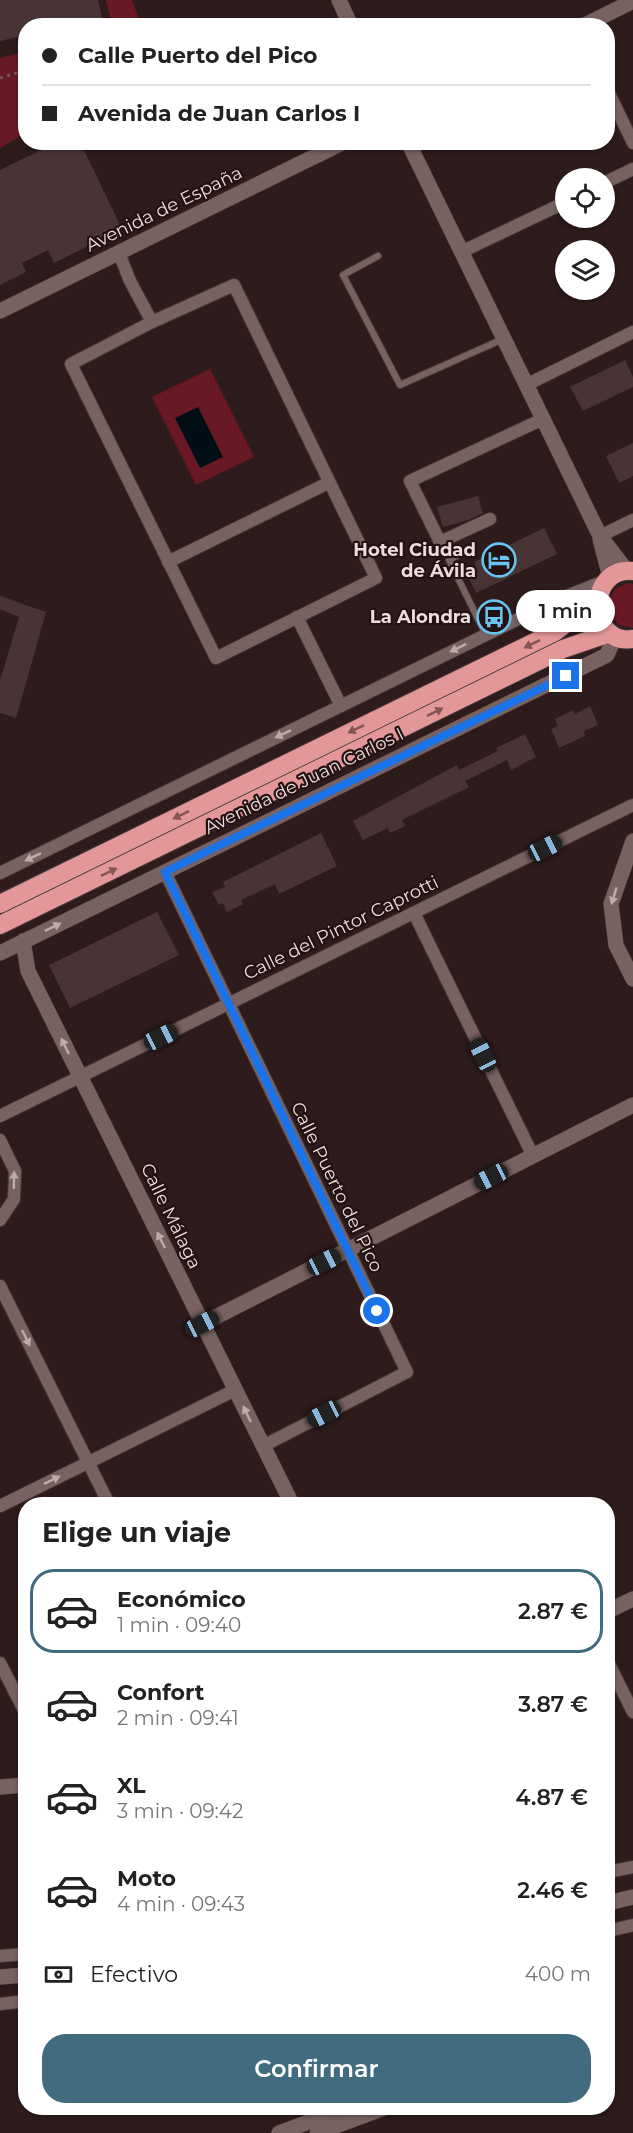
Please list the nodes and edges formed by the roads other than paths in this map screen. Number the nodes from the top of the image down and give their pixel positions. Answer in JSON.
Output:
{"nodes":[{"id":1,"x":339,"y":0,"type":"edge"},
{"id":2,"x":633,"y":1,"type":"edge"},
{"id":3,"x":347,"y":18,"type":"edge"},
{"id":4,"x":599,"y":18,"type":"edge"},
{"id":5,"x":615,"y":106,"type":"edge"},
{"id":6,"x":633,"y":143,"type":"edge"},
{"id":7,"x":328,"y":150,"type":"edge"},
{"id":8,"x":412,"y":150,"type":"edge"},
{"id":9,"x":633,"y":169,"type":"edge"},
{"id":10,"x":615,"y":178,"type":"edge"},
{"id":11,"x":555,"y":207,"type":"edge"},
{"id":12,"x":461,"y":252,"type":"junction"},
{"id":13,"x":119,"y":253,"type":"junction"},
{"id":14,"x":378,"y":256,"type":"dead end"},
{"id":15,"x":0,"y":311,"type":"edge"},
{"id":16,"x":152,"y":322,"type":"junction"},
{"id":17,"x":633,"y":332,"type":"edge"},
{"id":18,"x":504,"y":338,"type":"junction"},
{"id":19,"x":526,"y":385,"type":"junction"},
{"id":20,"x":543,"y":419,"type":"junction"},
{"id":21,"x":328,"y":483,"type":"junction"},
{"id":22,"x":490,"y":519,"type":"dead end"},
{"id":23,"x":633,"y":520,"type":"edge"},
{"id":24,"x":600,"y":536,"type":"junction"},
{"id":25,"x":465,"y":552,"type":"dead end"},
{"id":26,"x":168,"y":562,"type":"junction"},
{"id":27,"x":623,"y":573,"type":"edge"},
{"id":28,"x":597,"y":599,"type":"junction"},
{"id":29,"x":297,"y":617,"type":"junction"},
{"id":30,"x":486,"y":635,"type":"junction"},
{"id":31,"x":624,"y":639,"type":"edge"},
{"id":32,"x":341,"y":706,"type":"junction"},
{"id":33,"x":633,"y":805,"type":"edge"},
{"id":34,"x":633,"y":841,"type":"edge"},
{"id":35,"x":165,"y":872,"type":"junction"},
{"id":36,"x":0,"y":873,"type":"edge"},
{"id":37,"x":0,"y":904,"type":"edge"},
{"id":38,"x":414,"y":913,"type":"junction"},
{"id":39,"x":0,"y":925,"type":"edge"},
{"id":40,"x":23,"y":941,"type":"junction"},
{"id":41,"x":0,"y":952,"type":"edge"},
{"id":42,"x":633,"y":979,"type":"edge"},
{"id":43,"x":229,"y":1003,"type":"junction"},
{"id":44,"x":80,"y":1076,"type":"junction"},
{"id":45,"x":633,"y":1105,"type":"edge"},
{"id":46,"x":0,"y":1116,"type":"edge"},
{"id":47,"x":0,"y":1140,"type":"edge"},
{"id":48,"x":533,"y":1156,"type":"junction"},
{"id":49,"x":0,"y":1220,"type":"edge"},
{"id":50,"x":348,"y":1250,"type":"junction"},
{"id":51,"x":0,"y":1286,"type":"edge"},
{"id":52,"x":202,"y":1324,"type":"junction"},
{"id":53,"x":235,"y":1390,"type":"junction"},
{"id":54,"x":263,"y":1446,"type":"junction"},
{"id":55,"x":88,"y":1462,"type":"junction"},
{"id":56,"x":106,"y":1497,"type":"edge"},
{"id":57,"x":288,"y":1497,"type":"edge"},
{"id":58,"x":0,"y":1506,"type":"edge"},
{"id":59,"x":633,"y":1599,"type":"edge"},
{"id":60,"x":615,"y":1608,"type":"edge"},
{"id":61,"x":0,"y":1662,"type":"edge"},
{"id":62,"x":615,"y":1676,"type":"edge"},
{"id":63,"x":18,"y":1698,"type":"edge"},
{"id":64,"x":633,"y":1712,"type":"edge"},
{"id":65,"x":18,"y":1786,"type":"edge"},
{"id":66,"x":0,"y":1787,"type":"edge"},
{"id":67,"x":633,"y":1867,"type":"edge"},
{"id":68,"x":615,"y":1871,"type":"edge"},
{"id":69,"x":633,"y":1898,"type":"edge"},
{"id":70,"x":615,"y":1902,"type":"edge"},
{"id":71,"x":633,"y":1925,"type":"edge"},
{"id":72,"x":615,"y":1929,"type":"edge"},
{"id":73,"x":18,"y":1955,"type":"edge"},
{"id":74,"x":0,"y":1956,"type":"edge"},
{"id":75,"x":18,"y":1976,"type":"edge"},
{"id":76,"x":0,"y":1977,"type":"edge"},
{"id":77,"x":18,"y":2002,"type":"edge"},
{"id":78,"x":0,"y":2004,"type":"edge"},
{"id":79,"x":327,"y":2115,"type":"edge"},
{"id":80,"x":365,"y":2115,"type":"edge"},
{"id":81,"x":279,"y":2133,"type":"edge"},
{"id":82,"x":317,"y":2133,"type":"edge"}],
"edges":[{"from":1,"to":3,"type":"street"},
{"from":2,"to":4,"type":"street"},
{"from":5,"to":6,"type":"street"},
{"from":7,"to":13,"type":"street","name":"Avenida de España"},
{"from":8,"to":12,"type":"street"},
{"from":9,"to":10,"type":"street"},
{"from":11,"to":12,"type":"street"},
{"from":12,"to":18,"type":"street"},
{"from":13,"to":15,"type":"street","name":"Avenida de España"},
{"from":13,"to":16,"type":"street"},
{"from":14,"to":18,"type":"lane"},
{"from":16,"to":21,"type":"street"},
{"from":16,"to":26,"type":"street"},
{"from":17,"to":19,"type":"street"},
{"from":18,"to":19,"type":"street"},
{"from":19,"to":20,"type":"street"},
{"from":20,"to":22,"type":"street"},
{"from":20,"to":24,"type":"street"},
{"from":21,"to":26,"type":"street"},
{"from":21,"to":29,"type":"street"},
{"from":23,"to":24,"type":"street"},
{"from":24,"to":27,"type":"street"},
{"from":25,"to":30,"type":"lane"},
{"from":26,"to":29,"type":"street"},
{"from":27,"to":28,"type":"highway"},
{"from":27,"to":30,"type":"street"},
{"from":28,"to":31,"type":"highway"},
{"from":28,"to":37,"type":"highway","name":"Avenida de Juan Carlos I","one_way":true},
{"from":29,"to":32,"type":"street"},
{"from":30,"to":32,"type":"street","one_way":true},
{"from":31,"to":35,"type":"street","name":"Avenida de Juan Carlos I"},
{"from":39,"to":31,"type":"highway","name":"Avenida de Juan Carlos I","one_way":true},
{"from":32,"to":36,"type":"street","one_way":true},
{"from":33,"to":38,"type":"street","name":"Calle del Pintor Caprotti"},
{"from":34,"to":42,"type":"street","one_way":true},
{"from":40,"to":35,"type":"street","name":"Avenida de Juan Carlos I","one_way":true},
{"from":35,"to":43,"type":"street","name":"Calle Puerto del Pico"},
{"from":38,"to":43,"type":"street","name":"Calle del Pintor Caprotti"},
{"from":38,"to":48,"type":"street"},
{"from":40,"to":41,"type":"street","name":"Avenida de Juan Carlos I"},
{"from":44,"to":40,"type":"street","name":"Calle Málaga","one_way":true},
{"from":43,"to":44,"type":"street","name":"Calle del Pintor Caprotti"},
{"from":43,"to":50,"type":"street","name":"Calle Puerto del Pico"},
{"from":44,"to":46,"type":"street","name":"Calle del Pintor Caprotti"},
{"from":52,"to":44,"type":"street","name":"Calle Málaga","one_way":true},
{"from":45,"to":48,"type":"street"},
{"from":49,"to":47,"type":"street","one_way":true},
{"from":48,"to":50,"type":"street"},
{"from":50,"to":52,"type":"street"},
{"from":50,"to":54,"type":"street","name":"Calle Puerto del Pico"},
{"from":51,"to":55,"type":"street","one_way":true},
{"from":52,"to":53,"type":"street","name":"Calle Málaga"},
{"from":54,"to":53,"type":"street","name":"Calle Málaga","one_way":true},
{"from":53,"to":55,"type":"street"},
{"from":54,"to":57,"type":"street","name":"Calle Málaga"},
{"from":55,"to":56,"type":"street"},
{"from":58,"to":55,"type":"street","one_way":true},
{"from":59,"to":60,"type":"street"},
{"from":61,"to":63,"type":"street"},
{"from":62,"to":64,"type":"street"},
{"from":65,"to":66,"type":"street"},
{"from":67,"to":68,"type":"street"},
{"from":69,"to":70,"type":"street"},
{"from":71,"to":72,"type":"street"},
{"from":73,"to":74,"type":"street"},
{"from":75,"to":76,"type":"street"},
{"from":77,"to":78,"type":"street"},
{"from":79,"to":81,"type":"street"},
{"from":80,"to":82,"type":"street"}]}
